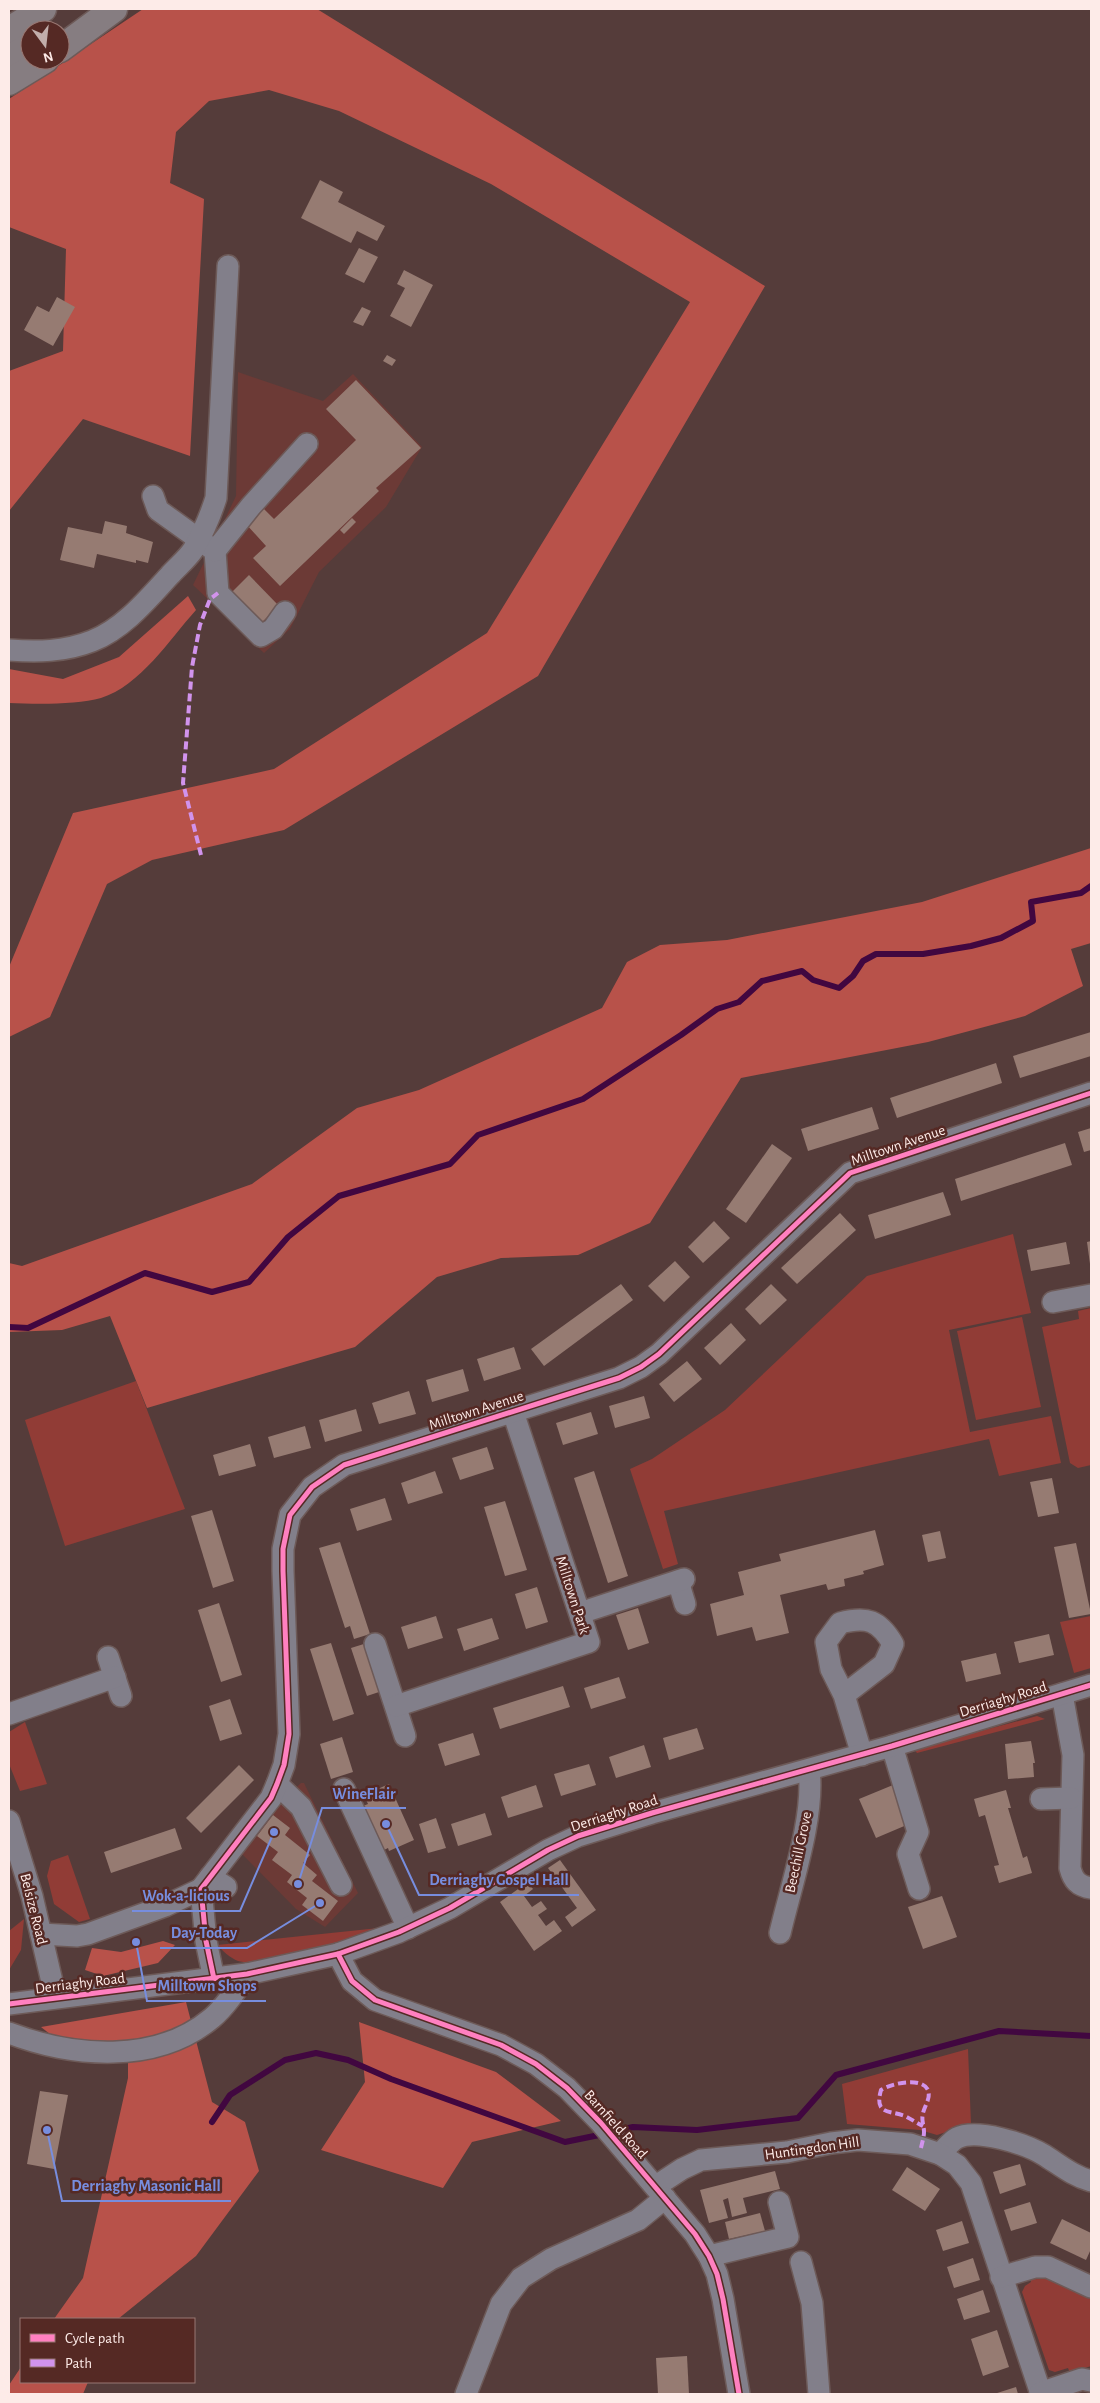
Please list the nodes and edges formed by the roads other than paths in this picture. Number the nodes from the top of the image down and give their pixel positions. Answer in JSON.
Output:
{"nodes":[{"id":1,"x":43,"y":9,"type":"edge"},
{"id":2,"x":99,"y":9,"type":"edge"},
{"id":3,"x":114,"y":9,"type":"edge"},
{"id":4,"x":70,"y":24,"type":"edge"},
{"id":5,"x":9,"y":30,"type":"edge"},
{"id":6,"x":70,"y":42,"type":"edge"},
{"id":7,"x":20,"y":52,"type":"edge"},
{"id":8,"x":9,"y":58,"type":"edge"},
{"id":9,"x":29,"y":70,"type":"edge"},
{"id":10,"x":9,"y":82,"type":"edge"},
{"id":11,"x":228,"y":266,"type":"dead end"},
{"id":12,"x":307,"y":444,"type":"dead end"},
{"id":13,"x":153,"y":496,"type":"dead end"},
{"id":14,"x":207,"y":545,"type":"junction"},
{"id":15,"x":285,"y":612,"type":"dead end"},
{"id":16,"x":9,"y":650,"type":"edge"},
{"id":17,"x":1091,"y":1093,"type":"edge"},
{"id":18,"x":1091,"y":1295,"type":"edge"},
{"id":19,"x":1053,"y":1302,"type":"dead end"},
{"id":20,"x":513,"y":1412,"type":"junction"},
{"id":21,"x":685,"y":1604,"type":"dead end"},
{"id":22,"x":580,"y":1613,"type":"junction"},
{"id":23,"x":376,"y":1644,"type":"dead end"},
{"id":24,"x":108,"y":1657,"type":"dead end"},
{"id":25,"x":1091,"y":1685,"type":"edge"},
{"id":26,"x":1062,"y":1694,"type":"junction"},
{"id":27,"x":844,"y":1695,"type":"dead end"},
{"id":28,"x":396,"y":1706,"type":"junction"},
{"id":29,"x":9,"y":1714,"type":"edge"},
{"id":30,"x":405,"y":1736,"type":"dead end"},
{"id":31,"x":892,"y":1746,"type":"junction"},
{"id":32,"x":1082,"y":1753,"type":"edge"},
{"id":33,"x":862,"y":1755,"type":"junction"},
{"id":34,"x":810,"y":1770,"type":"junction"},
{"id":35,"x":277,"y":1784,"type":"junction"},
{"id":36,"x":344,"y":1789,"type":"dead end"},
{"id":37,"x":1071,"y":1798,"type":"junction"},
{"id":38,"x":1041,"y":1799,"type":"dead end"},
{"id":39,"x":9,"y":1821,"type":"edge"},
{"id":40,"x":212,"y":1884,"type":"junction"},
{"id":41,"x":341,"y":1884,"type":"dead end"},
{"id":42,"x":1091,"y":1888,"type":"edge"},
{"id":43,"x":920,"y":1889,"type":"dead end"},
{"id":44,"x":408,"y":1928,"type":"junction"},
{"id":45,"x":780,"y":1933,"type":"dead end"},
{"id":46,"x":41,"y":1934,"type":"junction"},
{"id":47,"x":338,"y":1954,"type":"junction"},
{"id":48,"x":247,"y":1974,"type":"junction"},
{"id":49,"x":214,"y":1978,"type":"junction"},
{"id":50,"x":53,"y":1998,"type":"junction"},
{"id":51,"x":9,"y":2004,"type":"edge"},
{"id":52,"x":9,"y":2033,"type":"edge"},
{"id":53,"x":940,"y":2154,"type":"junction"},
{"id":54,"x":1091,"y":2181,"type":"edge"},
{"id":55,"x":661,"y":2192,"type":"junction"},
{"id":56,"x":779,"y":2202,"type":"dead end"},
{"id":57,"x":709,"y":2256,"type":"junction"},
{"id":58,"x":801,"y":2262,"type":"dead end"},
{"id":59,"x":1001,"y":2277,"type":"junction"},
{"id":60,"x":1091,"y":2287,"type":"edge"},
{"id":61,"x":1091,"y":2380,"type":"edge"},
{"id":62,"x":466,"y":2394,"type":"edge"},
{"id":63,"x":739,"y":2394,"type":"edge"},
{"id":64,"x":819,"y":2394,"type":"edge"},
{"id":65,"x":1041,"y":2394,"type":"edge"}],
"edges":[{"from":1,"to":5,"type":"main road"},
{"from":2,"to":4,"type":"main road"},
{"from":3,"to":6,"type":"main road"},
{"from":7,"to":8,"type":"main road"},
{"from":9,"to":10,"type":"main road"},
{"from":11,"to":14,"type":"street"},
{"from":12,"to":14,"type":"street"},
{"from":13,"to":14,"type":"street"},
{"from":14,"to":15,"type":"street"},
{"from":14,"to":16,"type":"street"},
{"from":17,"to":20,"type":"street","name":"Milltown Avenue"},
{"from":18,"to":19,"type":"street"},
{"from":20,"to":22,"type":"street","name":"Milltown Park"},
{"from":20,"to":35,"type":"street","name":"Milltown Avenue"},
{"from":21,"to":22,"type":"street"},
{"from":22,"to":28,"type":"street","name":"Milltown Park"},
{"from":23,"to":28,"type":"street"},
{"from":24,"to":29,"type":"street"},
{"from":25,"to":26,"type":"street","name":"Derriaghy Road"},
{"from":26,"to":31,"type":"street","name":"Derriaghy Road"},
{"from":26,"to":32,"type":"street"},
{"from":27,"to":33,"type":"street"},
{"from":28,"to":30,"type":"street"},
{"from":31,"to":33,"type":"street","name":"Derriaghy Road"},
{"from":31,"to":43,"type":"street"},
{"from":32,"to":37,"type":"street"},
{"from":33,"to":34,"type":"street","name":"Derriaghy Road"},
{"from":34,"to":44,"type":"street","name":"Derriaghy Road"},
{"from":34,"to":45,"type":"street","name":"Beechill Grove"},
{"from":35,"to":40,"type":"street","name":"Milltown Avenue"},
{"from":35,"to":41,"type":"street"},
{"from":36,"to":44,"type":"street"},
{"from":37,"to":38,"type":"street"},
{"from":37,"to":42,"type":"street"},
{"from":39,"to":46,"type":"street","name":"Belsize Road"},
{"from":40,"to":46,"type":"street","name":"Milltown Avenue"},
{"from":40,"to":49,"type":"street"},
{"from":44,"to":47,"type":"street","name":"Derriaghy Road"},
{"from":46,"to":50,"type":"street","name":"Belsize Road"},
{"from":47,"to":48,"type":"street","name":"Derriaghy Road"},
{"from":47,"to":55,"type":"street","name":"Barnfield Road"},
{"from":48,"to":49,"type":"street","name":"Derriaghy Road"},
{"from":48,"to":52,"type":"street"},
{"from":49,"to":50,"type":"street","name":"Derriaghy Road"},
{"from":50,"to":51,"type":"street","name":"Derriaghy Road"},
{"from":53,"to":54,"type":"street"},
{"from":53,"to":55,"type":"street","name":"Huntingdon Hill"},
{"from":53,"to":59,"type":"street","name":"Huntingdon Hill"},
{"from":55,"to":57,"type":"street","name":"Barnfield Road"},
{"from":55,"to":62,"type":"street","name":"Huntingdon Hill"},
{"from":56,"to":57,"type":"street"},
{"from":57,"to":63,"type":"street","name":"Barnfield Road"},
{"from":58,"to":64,"type":"street"},
{"from":59,"to":60,"type":"street"},
{"from":59,"to":65,"type":"street","name":"Huntingdon Hill"},
{"from":61,"to":65,"type":"street"}]}
